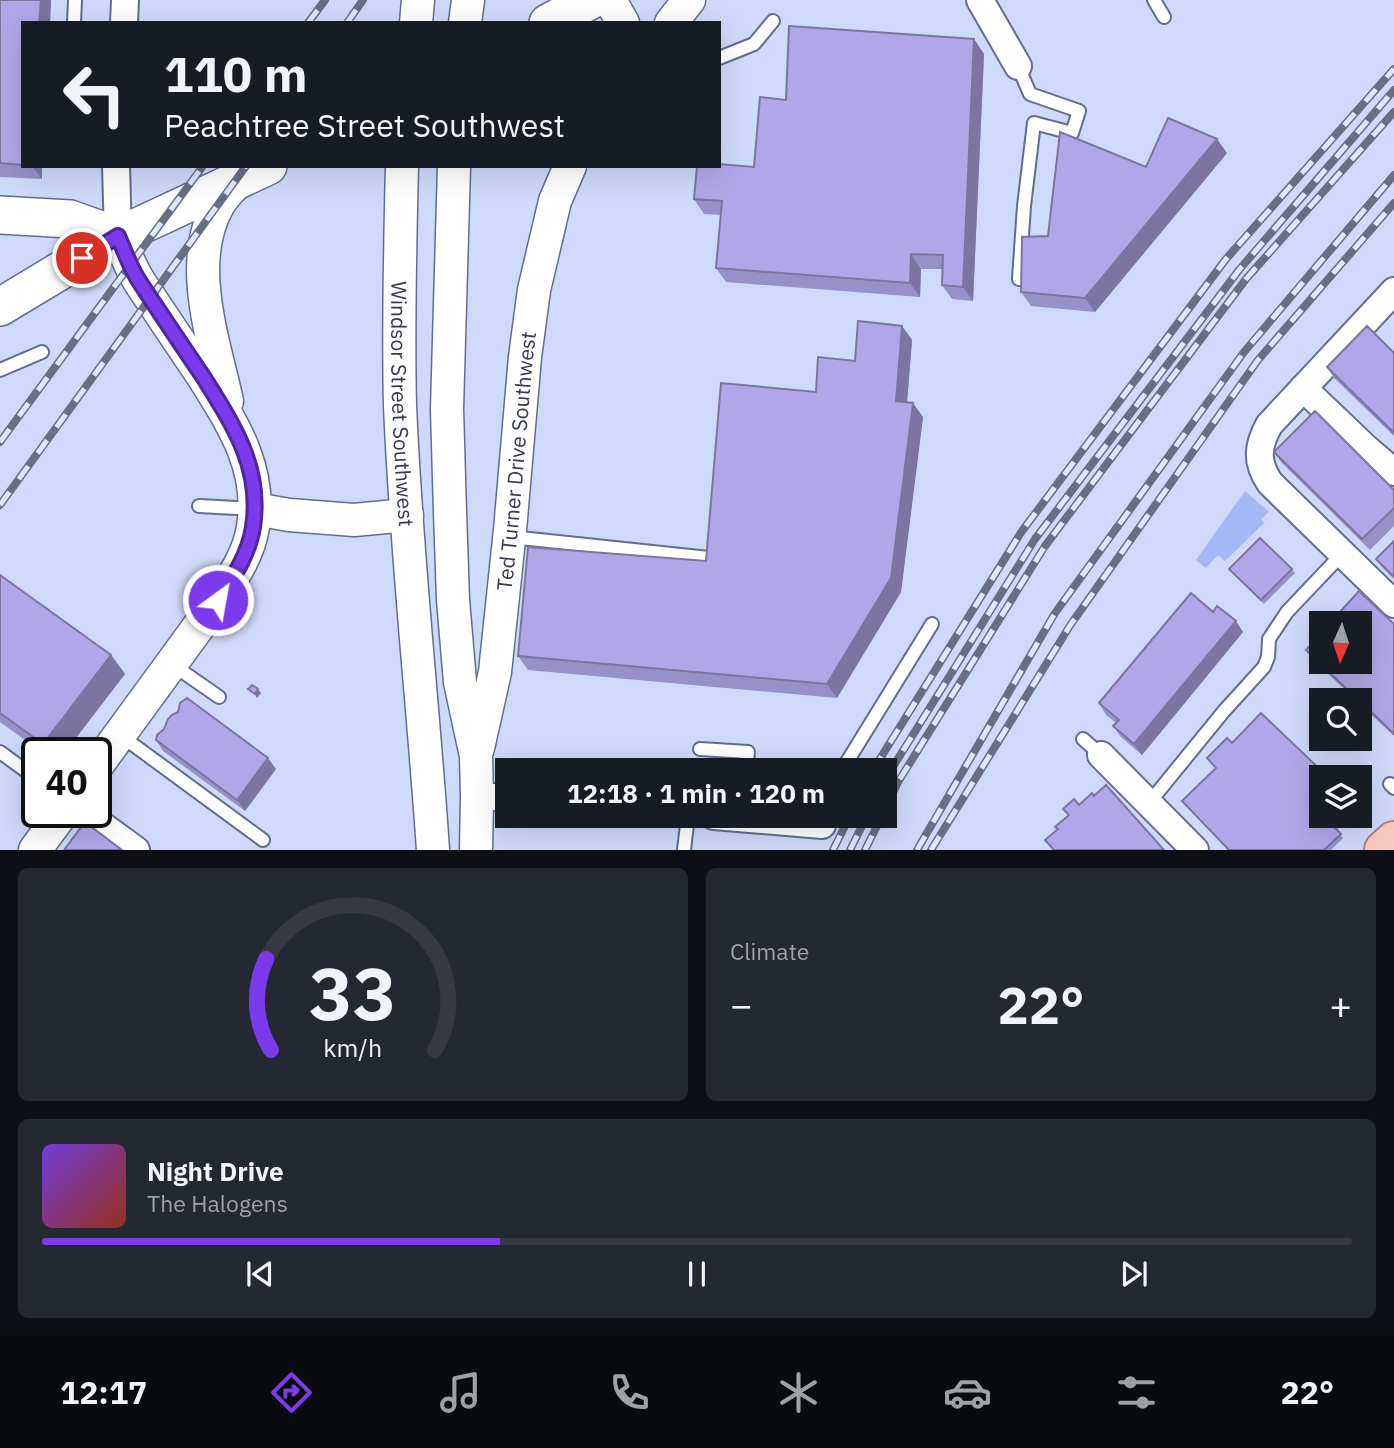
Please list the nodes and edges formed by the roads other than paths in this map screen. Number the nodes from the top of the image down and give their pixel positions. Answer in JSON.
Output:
{"nodes":[{"id":1,"x":75,"y":0,"type":"edge"},
{"id":2,"x":125,"y":0,"type":"edge"},
{"id":3,"x":418,"y":0,"type":"edge"},
{"id":4,"x":468,"y":0,"type":"edge"},
{"id":5,"x":591,"y":0,"type":"edge"},
{"id":6,"x":610,"y":0,"type":"edge"},
{"id":7,"x":689,"y":0,"type":"edge"},
{"id":8,"x":980,"y":0,"type":"edge"},
{"id":9,"x":1154,"y":0,"type":"edge"},
{"id":10,"x":1164,"y":17,"type":"dead end"},
{"id":11,"x":74,"y":21,"type":"edge"},
{"id":12,"x":124,"y":21,"type":"edge"},
{"id":13,"x":416,"y":21,"type":"edge"},
{"id":14,"x":465,"y":21,"type":"edge"},
{"id":15,"x":552,"y":21,"type":"edge"},
{"id":16,"x":622,"y":21,"type":"edge"},
{"id":17,"x":673,"y":21,"type":"edge"},
{"id":18,"x":773,"y":21,"type":"dead end"},
{"id":19,"x":721,"y":57,"type":"edge"},
{"id":20,"x":1018,"y":66,"type":"joint"},
{"id":21,"x":116,"y":168,"type":"edge"},
{"id":22,"x":402,"y":168,"type":"edge"},
{"id":23,"x":454,"y":168,"type":"edge"},
{"id":24,"x":569,"y":168,"type":"edge"},
{"id":25,"x":254,"y":173,"type":"edge"},
{"id":26,"x":0,"y":215,"type":"edge"},
{"id":27,"x":118,"y":236,"type":"junction"},
{"id":28,"x":1019,"y":279,"type":"edge"},
{"id":29,"x":1394,"y":290,"type":"edge"},
{"id":30,"x":0,"y":307,"type":"edge"},
{"id":31,"x":42,"y":352,"type":"dead end"},
{"id":32,"x":0,"y":370,"type":"edge"},
{"id":33,"x":1303,"y":388,"type":"junction"},
{"id":34,"x":232,"y":423,"type":"junction"},
{"id":35,"x":1394,"y":472,"type":"edge"},
{"id":36,"x":199,"y":506,"type":"dead end"},
{"id":37,"x":255,"y":509,"type":"junction"},
{"id":38,"x":407,"y":515,"type":"junction"},
{"id":39,"x":509,"y":537,"type":"junction"},
{"id":40,"x":1342,"y":554,"type":"junction"},
{"id":41,"x":709,"y":558,"type":"edge"},
{"id":42,"x":1394,"y":604,"type":"edge"},
{"id":43,"x":932,"y":624,"type":"dead end"},
{"id":44,"x":171,"y":664,"type":"junction"},
{"id":45,"x":219,"y":697,"type":"dead end"},
{"id":46,"x":120,"y":734,"type":"junction"},
{"id":47,"x":112,"y":745,"type":"edge"},
{"id":48,"x":1092,"y":747,"type":"dead end"},
{"id":49,"x":700,"y":749,"type":"dead end"},
{"id":50,"x":0,"y":752,"type":"edge"},
{"id":51,"x":476,"y":757,"type":"junction"},
{"id":52,"x":747,"y":758,"type":"edge"},
{"id":53,"x":849,"y":758,"type":"edge"},
{"id":54,"x":21,"y":767,"type":"edge"},
{"id":55,"x":492,"y":797,"type":"edge"},
{"id":56,"x":1149,"y":803,"type":"junction"},
{"id":57,"x":51,"y":828,"type":"edge"},
{"id":58,"x":106,"y":828,"type":"edge"},
{"id":59,"x":687,"y":828,"type":"edge"},
{"id":60,"x":263,"y":840,"type":"dead end"},
{"id":61,"x":1394,"y":841,"type":"edge"},
{"id":62,"x":35,"y":849,"type":"edge"},
{"id":63,"x":136,"y":849,"type":"edge"},
{"id":64,"x":433,"y":849,"type":"edge"},
{"id":65,"x":476,"y":849,"type":"edge"},
{"id":66,"x":684,"y":849,"type":"edge"},
{"id":67,"x":1195,"y":849,"type":"edge"},
{"id":68,"x":1384,"y":849,"type":"edge"}],
"edges":[{"from":1,"to":11,"type":"lane"},
{"from":2,"to":12,"type":"street"},
{"from":3,"to":13,"type":"street"},
{"from":4,"to":14,"type":"street"},
{"from":5,"to":15,"type":"main road"},
{"from":6,"to":16,"type":"street"},
{"from":7,"to":17,"type":"street"},
{"from":8,"to":20,"type":"street"},
{"from":9,"to":10,"type":"lane"},
{"from":18,"to":19,"type":"lane"},
{"from":20,"to":28,"type":"lane"},
{"from":21,"to":27,"type":"street"},
{"from":22,"to":38,"type":"street","name":"Windsor Street Southwest"},
{"from":23,"to":51,"type":"street","name":"Ted Turner Drive Southwest"},
{"from":24,"to":39,"type":"street","name":"Ted Turner Drive Southwest"},
{"from":25,"to":27,"type":"main road"},
{"from":25,"to":34,"type":"street"},
{"from":26,"to":27,"type":"main road"},
{"from":27,"to":30,"type":"main road"},
{"from":27,"to":34,"type":"street"},
{"from":29,"to":33,"type":"street"},
{"from":31,"to":32,"type":"lane"},
{"from":33,"to":35,"type":"street"},
{"from":33,"to":40,"type":"street"},
{"from":34,"to":37,"type":"street"},
{"from":36,"to":37,"type":"lane"},
{"from":37,"to":38,"type":"street"},
{"from":37,"to":44,"type":"street"},
{"from":38,"to":64,"type":"street","name":"Windsor Street Southwest"},
{"from":39,"to":41,"type":"lane"},
{"from":39,"to":51,"type":"street","name":"Ted Turner Drive Southwest"},
{"from":40,"to":42,"type":"street"},
{"from":40,"to":56,"type":"lane"},
{"from":43,"to":53,"type":"lane"},
{"from":44,"to":45,"type":"lane"},
{"from":44,"to":46,"type":"street"},
{"from":46,"to":47,"type":"street"},
{"from":46,"to":60,"type":"lane"},
{"from":48,"to":56,"type":"street"},
{"from":49,"to":52,"type":"lane"},
{"from":50,"to":54,"type":"lane"},
{"from":51,"to":55,"type":"street","name":"Ted Turner Drive Southwest"},
{"from":55,"to":65,"type":"street","name":"Ted Turner Drive Southwest"},
{"from":56,"to":67,"type":"street"},
{"from":57,"to":62,"type":"street"},
{"from":58,"to":63,"type":"street"},
{"from":59,"to":66,"type":"lane"},
{"from":61,"to":68,"type":"main road"}]}
